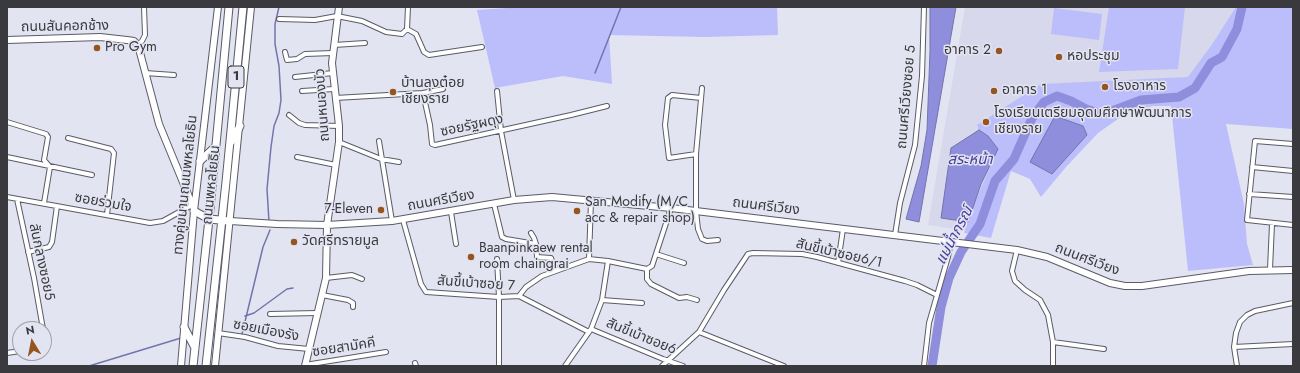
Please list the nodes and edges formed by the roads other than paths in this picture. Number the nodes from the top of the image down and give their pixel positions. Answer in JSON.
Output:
{"nodes":[{"id":1,"x":144,"y":7,"type":"edge"},
{"id":2,"x":218,"y":7,"type":"edge"},
{"id":3,"x":229,"y":7,"type":"edge"},
{"id":4,"x":243,"y":7,"type":"edge"},
{"id":5,"x":251,"y":7,"type":"edge"},
{"id":6,"x":338,"y":7,"type":"edge"},
{"id":7,"x":408,"y":7,"type":"edge"},
{"id":8,"x":924,"y":7,"type":"edge"},
{"id":9,"x":337,"y":16,"type":"junction"},
{"id":10,"x":280,"y":19,"type":"dead end"},
{"id":11,"x":407,"y":29,"type":"junction"},
{"id":12,"x":7,"y":40,"type":"edge"},
{"id":13,"x":365,"y":43,"type":"dead end"},
{"id":14,"x":138,"y":45,"type":"junction"},
{"id":15,"x":334,"y":45,"type":"junction"},
{"id":16,"x":482,"y":47,"type":"dead end"},
{"id":17,"x":285,"y":52,"type":"dead end"},
{"id":18,"x":333,"y":53,"type":"junction"},
{"id":19,"x":145,"y":73,"type":"junction"},
{"id":20,"x":333,"y":73,"type":"junction"},
{"id":21,"x":174,"y":75,"type":"dead end"},
{"id":22,"x":295,"y":77,"type":"dead end"},
{"id":23,"x":702,"y":88,"type":"dead end"},
{"id":24,"x":334,"y":89,"type":"junction"},
{"id":25,"x":443,"y":89,"type":"dead end"},
{"id":26,"x":302,"y":91,"type":"dead end"},
{"id":27,"x":497,"y":91,"type":"dead end"},
{"id":28,"x":423,"y":93,"type":"junction"},
{"id":29,"x":335,"y":98,"type":"junction"},
{"id":30,"x":701,"y":98,"type":"junction"},
{"id":31,"x":607,"y":106,"type":"dead end"},
{"id":32,"x":289,"y":115,"type":"dead end"},
{"id":33,"x":7,"y":122,"type":"edge"},
{"id":34,"x":240,"y":126,"type":"junction"},
{"id":35,"x":338,"y":126,"type":"junction"},
{"id":36,"x":501,"y":131,"type":"junction"},
{"id":37,"x":68,"y":138,"type":"dead end"},
{"id":38,"x":379,"y":141,"type":"dead end"},
{"id":39,"x":339,"y":142,"type":"junction"},
{"id":40,"x":1293,"y":144,"type":"edge"},
{"id":41,"x":229,"y":146,"type":"junction"},
{"id":42,"x":216,"y":147,"type":"junction"},
{"id":43,"x":696,"y":154,"type":"junction"},
{"id":44,"x":297,"y":156,"type":"dead end"},
{"id":45,"x":7,"y":157,"type":"edge"},
{"id":46,"x":381,"y":159,"type":"junction"},
{"id":47,"x":200,"y":161,"type":"junction"},
{"id":48,"x":399,"y":162,"type":"dead end"},
{"id":49,"x":336,"y":165,"type":"junction"},
{"id":50,"x":50,"y":167,"type":"junction"},
{"id":51,"x":1252,"y":167,"type":"junction"},
{"id":52,"x":1293,"y":171,"type":"edge"},
{"id":53,"x":92,"y":174,"type":"dead end"},
{"id":54,"x":1249,"y":194,"type":"junction"},
{"id":55,"x":1293,"y":197,"type":"edge"},
{"id":56,"x":7,"y":198,"type":"edge"},
{"id":57,"x":17,"y":199,"type":"junction"},
{"id":58,"x":514,"y":200,"type":"junction"},
{"id":59,"x":591,"y":201,"type":"junction"},
{"id":60,"x":44,"y":204,"type":"junction"},
{"id":61,"x":494,"y":204,"type":"junction"},
{"id":62,"x":57,"y":206,"type":"junction"},
{"id":63,"x":193,"y":208,"type":"junction"},
{"id":64,"x":671,"y":208,"type":"junction"},
{"id":65,"x":696,"y":211,"type":"junction"},
{"id":66,"x":451,"y":212,"type":"junction"},
{"id":67,"x":107,"y":215,"type":"junction"},
{"id":68,"x":209,"y":219,"type":"junction"},
{"id":69,"x":403,"y":220,"type":"junction"},
{"id":70,"x":222,"y":221,"type":"junction"},
{"id":71,"x":230,"y":221,"type":"junction"},
{"id":72,"x":392,"y":221,"type":"junction"},
{"id":73,"x":1272,"y":224,"type":"junction"},
{"id":74,"x":327,"y":225,"type":"junction"},
{"id":75,"x":1293,"y":225,"type":"edge"},
{"id":76,"x":843,"y":229,"type":"junction"},
{"id":77,"x":531,"y":233,"type":"dead end"},
{"id":78,"x":895,"y":235,"type":"junction"},
{"id":79,"x":718,"y":240,"type":"dead end"},
{"id":80,"x":951,"y":241,"type":"junction"},
{"id":81,"x":456,"y":244,"type":"dead end"},
{"id":82,"x":536,"y":244,"type":"junction"},
{"id":83,"x":1017,"y":250,"type":"junction"},
{"id":84,"x":28,"y":252,"type":"junction"},
{"id":85,"x":656,"y":254,"type":"junction"},
{"id":86,"x":589,"y":259,"type":"junction"},
{"id":87,"x":498,"y":260,"type":"dead end"},
{"id":88,"x":608,"y":261,"type":"junction"},
{"id":89,"x":684,"y":263,"type":"dead end"},
{"id":90,"x":838,"y":263,"type":"junction"},
{"id":91,"x":647,"y":269,"type":"junction"},
{"id":92,"x":1270,"y":269,"type":"junction"},
{"id":93,"x":557,"y":270,"type":"junction"},
{"id":94,"x":1293,"y":270,"type":"edge"},
{"id":95,"x":326,"y":278,"type":"junction"},
{"id":96,"x":362,"y":279,"type":"dead end"},
{"id":97,"x":322,"y":295,"type":"junction"},
{"id":98,"x":937,"y":295,"type":"junction"},
{"id":99,"x":519,"y":296,"type":"junction"},
{"id":100,"x":499,"y":297,"type":"junction"},
{"id":101,"x":602,"y":300,"type":"junction"},
{"id":102,"x":697,"y":300,"type":"dead end"},
{"id":103,"x":642,"y":303,"type":"dead end"},
{"id":104,"x":1293,"y":303,"type":"edge"},
{"id":105,"x":353,"y":307,"type":"dead end"},
{"id":106,"x":317,"y":313,"type":"junction"},
{"id":107,"x":270,"y":314,"type":"dead end"},
{"id":108,"x":198,"y":316,"type":"junction"},
{"id":109,"x":211,"y":317,"type":"junction"},
{"id":110,"x":42,"y":321,"type":"edge"},
{"id":111,"x":184,"y":326,"type":"junction"},
{"id":112,"x":590,"y":330,"type":"junction"},
{"id":113,"x":699,"y":332,"type":"junction"},
{"id":114,"x":218,"y":334,"type":"junction"},
{"id":115,"x":1053,"y":342,"type":"junction"},
{"id":116,"x":1293,"y":344,"type":"edge"},
{"id":117,"x":1234,"y":347,"type":"junction"},
{"id":118,"x":195,"y":348,"type":"junction"},
{"id":119,"x":309,"y":349,"type":"junction"},
{"id":120,"x":1104,"y":349,"type":"dead end"},
{"id":121,"x":386,"y":352,"type":"dead end"},
{"id":122,"x":667,"y":360,"type":"junction"},
{"id":123,"x":181,"y":366,"type":"edge"},
{"id":124,"x":193,"y":366,"type":"edge"},
{"id":125,"x":206,"y":366,"type":"edge"},
{"id":126,"x":215,"y":366,"type":"edge"},
{"id":127,"x":305,"y":366,"type":"edge"},
{"id":128,"x":499,"y":366,"type":"edge"},
{"id":129,"x":565,"y":366,"type":"edge"},
{"id":130,"x":662,"y":366,"type":"edge"},
{"id":131,"x":683,"y":366,"type":"edge"},
{"id":132,"x":784,"y":366,"type":"edge"},
{"id":133,"x":924,"y":366,"type":"edge"},
{"id":134,"x":1053,"y":366,"type":"edge"},
{"id":135,"x":1237,"y":366,"type":"edge"}],
"edges":[{"from":1,"to":14,"type":"street"},
{"from":2,"to":47,"type":"main road","name":"ทางคู่ขนานถนนพหลโยธิน","number":"1"},
{"from":3,"to":42,"type":"main road","name":"ถนนพหลโยธิน","number":"1"},
{"from":4,"to":41,"type":"main road","name":"ถนนพหลโยธิน","number":"1"},
{"from":5,"to":34,"type":"main road","number":"1"},
{"from":6,"to":9,"type":"main road","name":"ถนนหนองบัว"},
{"from":7,"to":11,"type":"street"},
{"from":8,"to":78,"type":"street","name":"ถนนศรีเวียงซอย 5"},
{"from":9,"to":10,"type":"street"},
{"from":9,"to":11,"type":"street"},
{"from":9,"to":15,"type":"main road","name":"ถนนหนองบัว"},
{"from":11,"to":16,"type":"street"},
{"from":12,"to":14,"type":"main road","name":"ถนนสันคอกช้าง"},
{"from":13,"to":15,"type":"street"},
{"from":14,"to":19,"type":"main road"},
{"from":15,"to":18,"type":"main road","name":"ถนนหนองบัว"},
{"from":17,"to":18,"type":"street"},
{"from":18,"to":20,"type":"main road","name":"ถนนหนองบัว"},
{"from":19,"to":21,"type":"street"},
{"from":19,"to":63,"type":"main road"},
{"from":20,"to":22,"type":"street"},
{"from":20,"to":24,"type":"main road","name":"ถนนหนองบัว"},
{"from":23,"to":30,"type":"street"},
{"from":24,"to":26,"type":"street"},
{"from":24,"to":29,"type":"main road","name":"ถนนหนองบัว"},
{"from":25,"to":28,"type":"street"},
{"from":27,"to":36,"type":"street"},
{"from":28,"to":29,"type":"street"},
{"from":28,"to":36,"type":"street","name":"ซอยรัฐผดุง"},
{"from":29,"to":35,"type":"main road","name":"ถนนหนองบัว"},
{"from":30,"to":43,"type":"street"},
{"from":30,"to":43,"type":"street"},
{"from":31,"to":36,"type":"street","name":"ซอยรัฐผดุง"},
{"from":32,"to":35,"type":"street"},
{"from":33,"to":50,"type":"street"},
{"from":34,"to":41,"type":"main road"},
{"from":34,"to":71,"type":"main road","number":"1"},
{"from":35,"to":39,"type":"main road","name":"ถนนหนองบัว"},
{"from":36,"to":58,"type":"street"},
{"from":37,"to":67,"type":"street"},
{"from":38,"to":46,"type":"street"},
{"from":39,"to":46,"type":"street"},
{"from":39,"to":49,"type":"main road","name":"ถนนหนองบัว"},
{"from":40,"to":51,"type":"street"},
{"from":41,"to":70,"type":"main road","name":"ถนนพหลโยธิน","number":"1"},
{"from":42,"to":47,"type":"main road"},
{"from":42,"to":68,"type":"main road","name":"ถนนพหลโยธิน","number":"1"},
{"from":43,"to":65,"type":"street"},
{"from":44,"to":49,"type":"street"},
{"from":45,"to":50,"type":"street"},
{"from":46,"to":48,"type":"street"},
{"from":46,"to":72,"type":"street"},
{"from":47,"to":63,"type":"main road","name":"ทางคู่ขนานถนนพหลโยธิน","number":"1"},
{"from":49,"to":74,"type":"main road","name":"ถนนหนองบัว"},
{"from":50,"to":53,"type":"street"},
{"from":50,"to":60,"type":"street"},
{"from":51,"to":52,"type":"street"},
{"from":51,"to":54,"type":"street"},
{"from":54,"to":55,"type":"street"},
{"from":54,"to":73,"type":"street"},
{"from":56,"to":57,"type":"street","name":"ซอยร่วมใจ"},
{"from":57,"to":60,"type":"street","name":"ซอยร่วมใจ"},
{"from":57,"to":84,"type":"street","name":"สันกลางซอย5"},
{"from":58,"to":59,"type":"main road","name":"ถนนศรีเวียง"},
{"from":58,"to":61,"type":"main road","name":"ถนนศรีเวียง"},
{"from":59,"to":64,"type":"main road","name":"ถนนศรีเวียง"},
{"from":59,"to":86,"type":"street"},
{"from":60,"to":62,"type":"street","name":"ซอยร่วมใจ"},
{"from":61,"to":66,"type":"main road","name":"ถนนศรีเวียง"},
{"from":61,"to":82,"type":"street"},
{"from":62,"to":67,"type":"street","name":"ซอยร่วมใจ"},
{"from":62,"to":84,"type":"street"},
{"from":63,"to":67,"type":"street","name":"ซอยร่วมใจ"},
{"from":63,"to":68,"type":"main road"},
{"from":63,"to":111,"type":"main road","name":"ทางคู่ขนานถนนพหลโยธิน","number":"1"},
{"from":64,"to":65,"type":"main road","name":"ถนนศรีเวียง"},
{"from":64,"to":85,"type":"street"},
{"from":65,"to":76,"type":"main road","name":"ถนนศรีเวียง"},
{"from":65,"to":79,"type":"street"},
{"from":66,"to":69,"type":"main road","name":"ถนนศรีเวียง"},
{"from":66,"to":81,"type":"street"},
{"from":68,"to":70,"type":"main road"},
{"from":68,"to":108,"type":"main road","name":"ถนนพหลโยธิน","number":"1"},
{"from":69,"to":72,"type":"main road","name":"ถนนศรีเวียง"},
{"from":69,"to":100,"type":"street","name":"สันขี้เบ้าซอย 7"},
{"from":70,"to":71,"type":"main road"},
{"from":70,"to":109,"type":"main road","name":"ถนนพหลโยธิน","number":"1"},
{"from":71,"to":74,"type":"main road","name":"ถนนศรีเวียง"},
{"from":71,"to":114,"type":"main road","number":"1"},
{"from":72,"to":74,"type":"main road","name":"ถนนศรีเวียง"},
{"from":73,"to":75,"type":"street"},
{"from":73,"to":92,"type":"street"},
{"from":74,"to":95,"type":"main road","name":"ถนนหนองบัว"},
{"from":76,"to":78,"type":"main road","name":"ถนนศรีเวียง"},
{"from":76,"to":90,"type":"street"},
{"from":77,"to":82,"type":"street"},
{"from":78,"to":80,"type":"main road","name":"ถนนศรีเวียง"},
{"from":80,"to":83,"type":"main road","name":"ถนนศรีเวียง"},
{"from":80,"to":98,"type":"street"},
{"from":82,"to":93,"type":"street"},
{"from":83,"to":92,"type":"main road","name":"ถนนศรีเวียง"},
{"from":83,"to":115,"type":"street"},
{"from":84,"to":110,"type":"street","name":"สันกลางซอย5"},
{"from":85,"to":89,"type":"street"},
{"from":85,"to":91,"type":"street"},
{"from":86,"to":88,"type":"street"},
{"from":86,"to":93,"type":"street"},
{"from":87,"to":100,"type":"street"},
{"from":88,"to":91,"type":"street"},
{"from":88,"to":101,"type":"street"},
{"from":90,"to":98,"type":"street","name":"สันขี้เบ้าซอย6/1"},
{"from":90,"to":113,"type":"street","name":"สันขี้เบ้าซอย6/1"},
{"from":91,"to":102,"type":"street"},
{"from":92,"to":94,"type":"main road","name":"ถนนศรีเวียง"},
{"from":93,"to":99,"type":"street"},
{"from":95,"to":96,"type":"street"},
{"from":95,"to":97,"type":"main road","name":"ถนนหนองบัว"},
{"from":97,"to":105,"type":"street"},
{"from":97,"to":106,"type":"main road","name":"ถนนหนองบัว"},
{"from":98,"to":133,"type":"street"},
{"from":99,"to":100,"type":"street","name":"สันขี้เบ้าซอย 7"},
{"from":99,"to":112,"type":"street","name":"สันขี้เบ้าซอย 7"},
{"from":100,"to":128,"type":"street"},
{"from":101,"to":103,"type":"street"},
{"from":101,"to":112,"type":"street"},
{"from":104,"to":117,"type":"street"},
{"from":106,"to":107,"type":"street"},
{"from":106,"to":119,"type":"main road","name":"ถนนหนองบัว"},
{"from":108,"to":109,"type":"main road"},
{"from":108,"to":118,"type":"main road","name":"ถนนพหลโยธิน","number":"1"},
{"from":109,"to":125,"type":"main road","name":"ถนนพหลโยธิน","number":"1"},
{"from":111,"to":118,"type":"main road"},
{"from":111,"to":123,"type":"main road","name":"ทางคู่ขนานถนนพหลโยธิน","number":"1"},
{"from":112,"to":122,"type":"street","name":"สันขี้เบ้าซอย6"},
{"from":112,"to":129,"type":"street"},
{"from":113,"to":122,"type":"street","name":"สันขี้เบ้าซอย6/1"},
{"from":113,"to":132,"type":"street"},
{"from":114,"to":119,"type":"street","name":"ซอยเมืองรัง"},
{"from":114,"to":126,"type":"main road","number":"1"},
{"from":115,"to":120,"type":"street"},
{"from":115,"to":134,"type":"street"},
{"from":116,"to":117,"type":"street"},
{"from":117,"to":135,"type":"street"},
{"from":118,"to":124,"type":"main road","name":"ถนนพหลโยธิน","number":"1"},
{"from":119,"to":127,"type":"main road","name":"ถนนหนองบัว"},
{"from":121,"to":127,"type":"street","name":"ซอยสามัคคี"},
{"from":122,"to":130,"type":"street","name":"สันขี้เบ้าซอย6/1"},
{"from":122,"to":131,"type":"street","name":"สันขี้เบ้าซอย6"}]}
